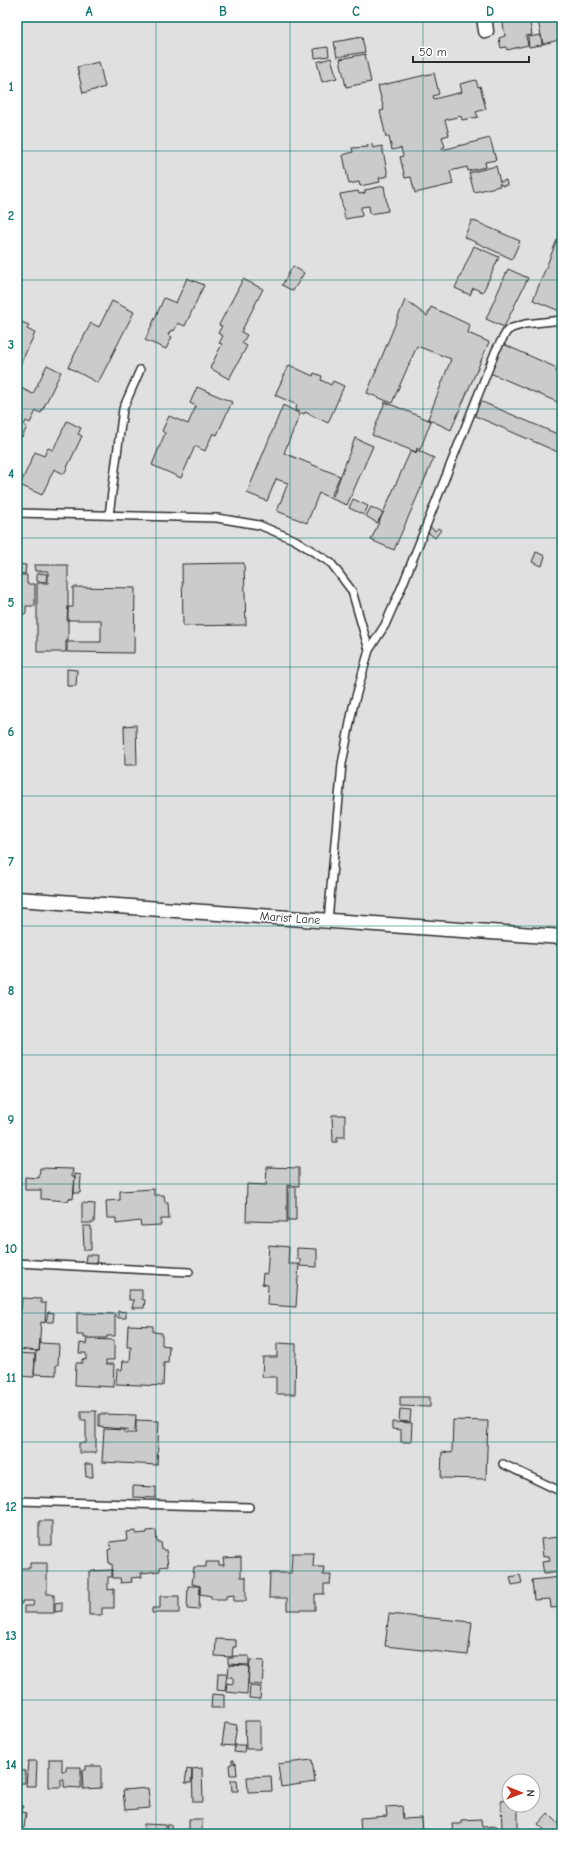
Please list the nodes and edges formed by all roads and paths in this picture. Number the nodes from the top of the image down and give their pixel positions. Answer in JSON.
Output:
{"nodes":[{"id":1,"x":562,"y":320,"type":"edge"},
{"id":2,"x":140,"y":370,"type":"dead end"},
{"id":3,"x":17,"y":513,"type":"edge"},
{"id":4,"x":109,"y":515,"type":"junction"},
{"id":5,"x":369,"y":650,"type":"junction"},
{"id":6,"x":17,"y":899,"type":"edge"},
{"id":7,"x":328,"y":921,"type":"junction"},
{"id":8,"x":562,"y":937,"type":"edge"},
{"id":9,"x":17,"y":1263,"type":"edge"},
{"id":10,"x":190,"y":1272,"type":"dead end"},
{"id":11,"x":503,"y":1464,"type":"dead end"},
{"id":12,"x":562,"y":1492,"type":"edge"},
{"id":13,"x":17,"y":1501,"type":"edge"},
{"id":14,"x":250,"y":1507,"type":"dead end"}],
"edges":[{"from":1,"to":5,"type":"lane"},
{"from":2,"to":4,"type":"lane"},
{"from":3,"to":4,"type":"lane"},
{"from":4,"to":5,"type":"lane"},
{"from":5,"to":7,"type":"lane"},
{"from":6,"to":7,"type":"street","name":"Marist Lane"},
{"from":7,"to":8,"type":"street","name":"Marist Lane"},
{"from":9,"to":10,"type":"lane"},
{"from":11,"to":12,"type":"lane"},
{"from":13,"to":14,"type":"lane"}]}
